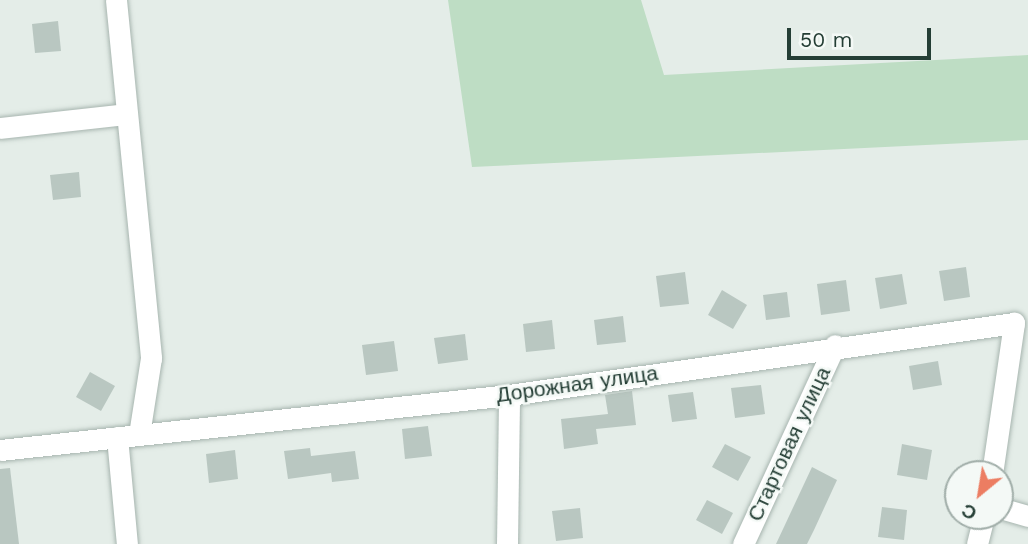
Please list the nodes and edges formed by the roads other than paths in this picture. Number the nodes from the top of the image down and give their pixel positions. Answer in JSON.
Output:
{"nodes":[{"id":1,"x":116,"y":0,"type":"edge"},
{"id":2,"x":126,"y":114,"type":"junction"},
{"id":3,"x":0,"y":128,"type":"edge"},
{"id":4,"x":1021,"y":315,"type":"edge"},
{"id":5,"x":835,"y":345,"type":"junction"},
{"id":6,"x":509,"y":395,"type":"junction"},
{"id":7,"x":139,"y":435,"type":"junction"},
{"id":8,"x":117,"y":437,"type":"junction"},
{"id":9,"x":0,"y":450,"type":"edge"},
{"id":10,"x":995,"y":460,"type":"edge"},
{"id":11,"x":127,"y":544,"type":"edge"},
{"id":12,"x":507,"y":544,"type":"edge"},
{"id":13,"x":743,"y":544,"type":"edge"}],
"edges":[{"from":1,"to":2,"type":"street"},
{"from":2,"to":3,"type":"street"},
{"from":2,"to":7,"type":"street"},
{"from":4,"to":5,"type":"street","name":"Дорожная улица"},
{"from":4,"to":10,"type":"street"},
{"from":5,"to":6,"type":"street","name":"Дорожная улица"},
{"from":5,"to":13,"type":"street","name":"Стартовая улица"},
{"from":6,"to":7,"type":"street","name":"Дорожная улица"},
{"from":6,"to":12,"type":"street"},
{"from":7,"to":8,"type":"street","name":"Дорожная улица"},
{"from":8,"to":9,"type":"street","name":"Дорожная улица"},
{"from":8,"to":11,"type":"street"}]}
